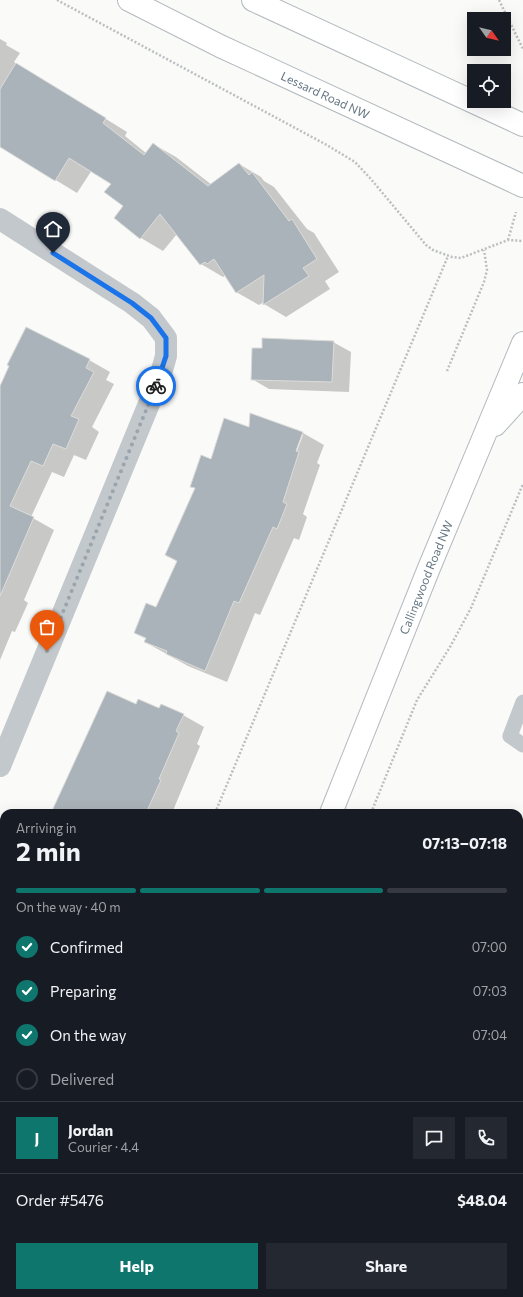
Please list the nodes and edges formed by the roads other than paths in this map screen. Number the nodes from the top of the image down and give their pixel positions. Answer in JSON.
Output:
{"nodes":[{"id":1,"x":129,"y":0,"type":"edge"},
{"id":2,"x":253,"y":0,"type":"edge"},
{"id":3,"x":523,"y":125,"type":"edge"},
{"id":4,"x":523,"y":186,"type":"edge"},
{"id":5,"x":0,"y":219,"type":"edge"},
{"id":6,"x":523,"y":344,"type":"edge"},
{"id":7,"x":523,"y":394,"type":"edge"},
{"id":8,"x":484,"y":436,"type":"junction"},
{"id":9,"x":523,"y":702,"type":"edge"},
{"id":10,"x":523,"y":746,"type":"edge"},
{"id":11,"x":0,"y":766,"type":"edge"},
{"id":12,"x":333,"y":809,"type":"edge"}],
"edges":[{"from":1,"to":4,"type":"main road","name":"Lessard Road NW"},
{"from":2,"to":3,"type":"main road"},
{"from":5,"to":11,"type":"street"},
{"from":6,"to":8,"type":"main road","name":"Callingwood Road NW"},
{"from":7,"to":8,"type":"main road"},
{"from":8,"to":12,"type":"main road","name":"Callingwood Road NW"},
{"from":9,"to":10,"type":"lane"}]}
